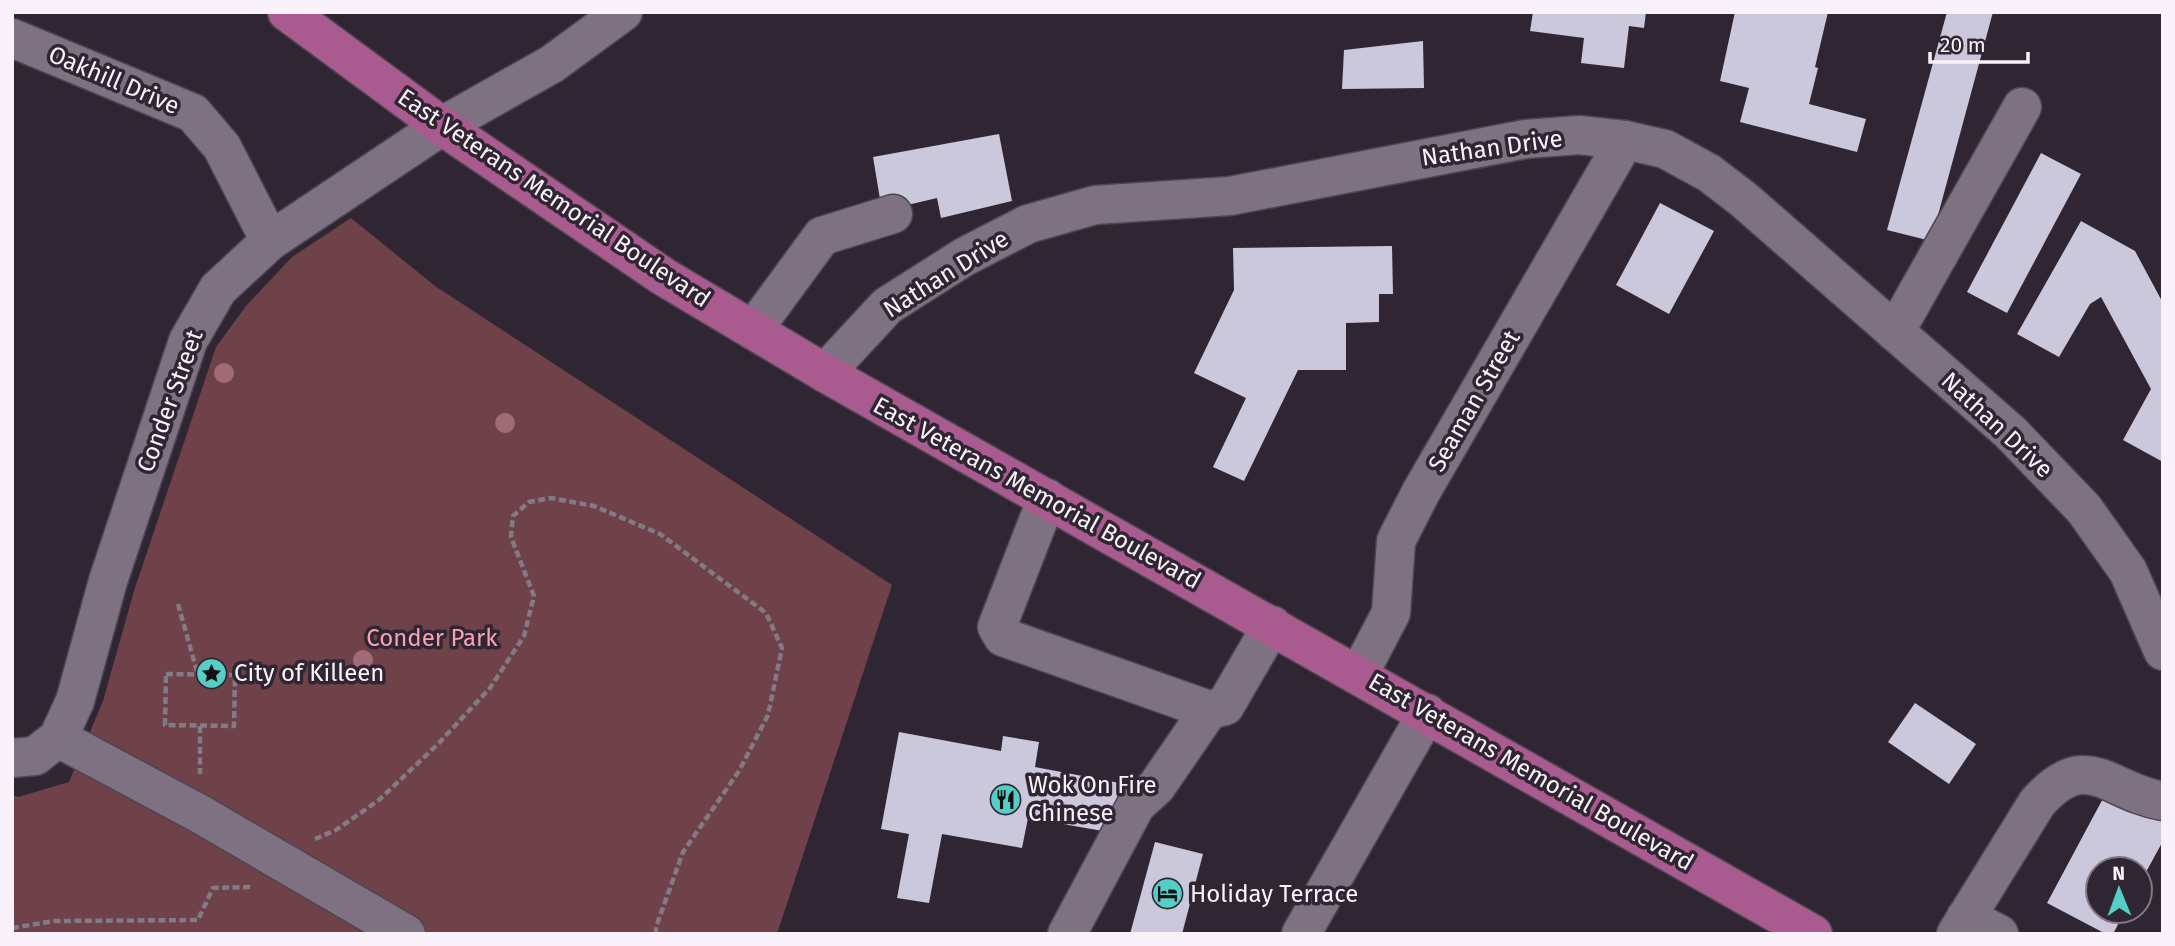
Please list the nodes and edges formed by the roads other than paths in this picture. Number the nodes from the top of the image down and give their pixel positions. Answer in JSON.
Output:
{"nodes":[{"id":1,"x":287,"y":12,"type":"edge"},
{"id":2,"x":623,"y":12,"type":"edge"},
{"id":3,"x":12,"y":38,"type":"edge"},
{"id":4,"x":2022,"y":107,"type":"dead end"},
{"id":5,"x":442,"y":126,"type":"junction"},
{"id":6,"x":1625,"y":140,"type":"junction"},
{"id":7,"x":894,"y":215,"type":"dead end"},
{"id":8,"x":270,"y":241,"type":"junction"},
{"id":9,"x":753,"y":330,"type":"junction"},
{"id":10,"x":1895,"y":332,"type":"junction"},
{"id":11,"x":825,"y":373,"type":"junction"},
{"id":12,"x":1046,"y":498,"type":"junction"},
{"id":13,"x":1272,"y":625,"type":"junction"},
{"id":14,"x":2163,"y":651,"type":"edge"},
{"id":15,"x":1359,"y":674,"type":"junction"},
{"id":16,"x":1209,"y":710,"type":"junction"},
{"id":17,"x":1427,"y":713,"type":"junction"},
{"id":18,"x":58,"y":738,"type":"junction"},
{"id":19,"x":12,"y":758,"type":"edge"},
{"id":20,"x":2163,"y":801,"type":"edge"},
{"id":21,"x":1961,"y":925,"type":"edge"},
{"id":22,"x":406,"y":934,"type":"edge"},
{"id":23,"x":1067,"y":934,"type":"edge"},
{"id":24,"x":1301,"y":934,"type":"edge"},
{"id":25,"x":1813,"y":934,"type":"edge"},
{"id":26,"x":2000,"y":934,"type":"edge"}],
"edges":[{"from":1,"to":5,"type":"main road","name":"East Veterans Memorial Boulevard"},
{"from":2,"to":5,"type":"street","name":"Conder Street"},
{"from":3,"to":8,"type":"street","name":"Oakhill Drive"},
{"from":4,"to":10,"type":"street"},
{"from":5,"to":8,"type":"street","name":"Conder Street"},
{"from":5,"to":9,"type":"main road","name":"East Veterans Memorial Boulevard"},
{"from":6,"to":10,"type":"street","name":"Nathan Drive"},
{"from":6,"to":11,"type":"street","name":"Nathan Drive"},
{"from":6,"to":15,"type":"street","name":"Seaman Street"},
{"from":7,"to":9,"type":"street"},
{"from":8,"to":18,"type":"street","name":"Conder Street"},
{"from":9,"to":11,"type":"main road","name":"East Veterans Memorial Boulevard"},
{"from":10,"to":14,"type":"street","name":"Nathan Drive"},
{"from":11,"to":12,"type":"main road","name":"East Veterans Memorial Boulevard"},
{"from":12,"to":13,"type":"main road","name":"East Veterans Memorial Boulevard"},
{"from":12,"to":16,"type":"street"},
{"from":13,"to":15,"type":"main road","name":"East Veterans Memorial Boulevard"},
{"from":13,"to":16,"type":"street"},
{"from":15,"to":17,"type":"main road","name":"East Veterans Memorial Boulevard"},
{"from":16,"to":23,"type":"street"},
{"from":17,"to":24,"type":"street"},
{"from":17,"to":25,"type":"main road","name":"East Veterans Memorial Boulevard"},
{"from":18,"to":19,"type":"street"},
{"from":18,"to":22,"type":"street"},
{"from":20,"to":21,"type":"street"},
{"from":21,"to":26,"type":"street"}]}
